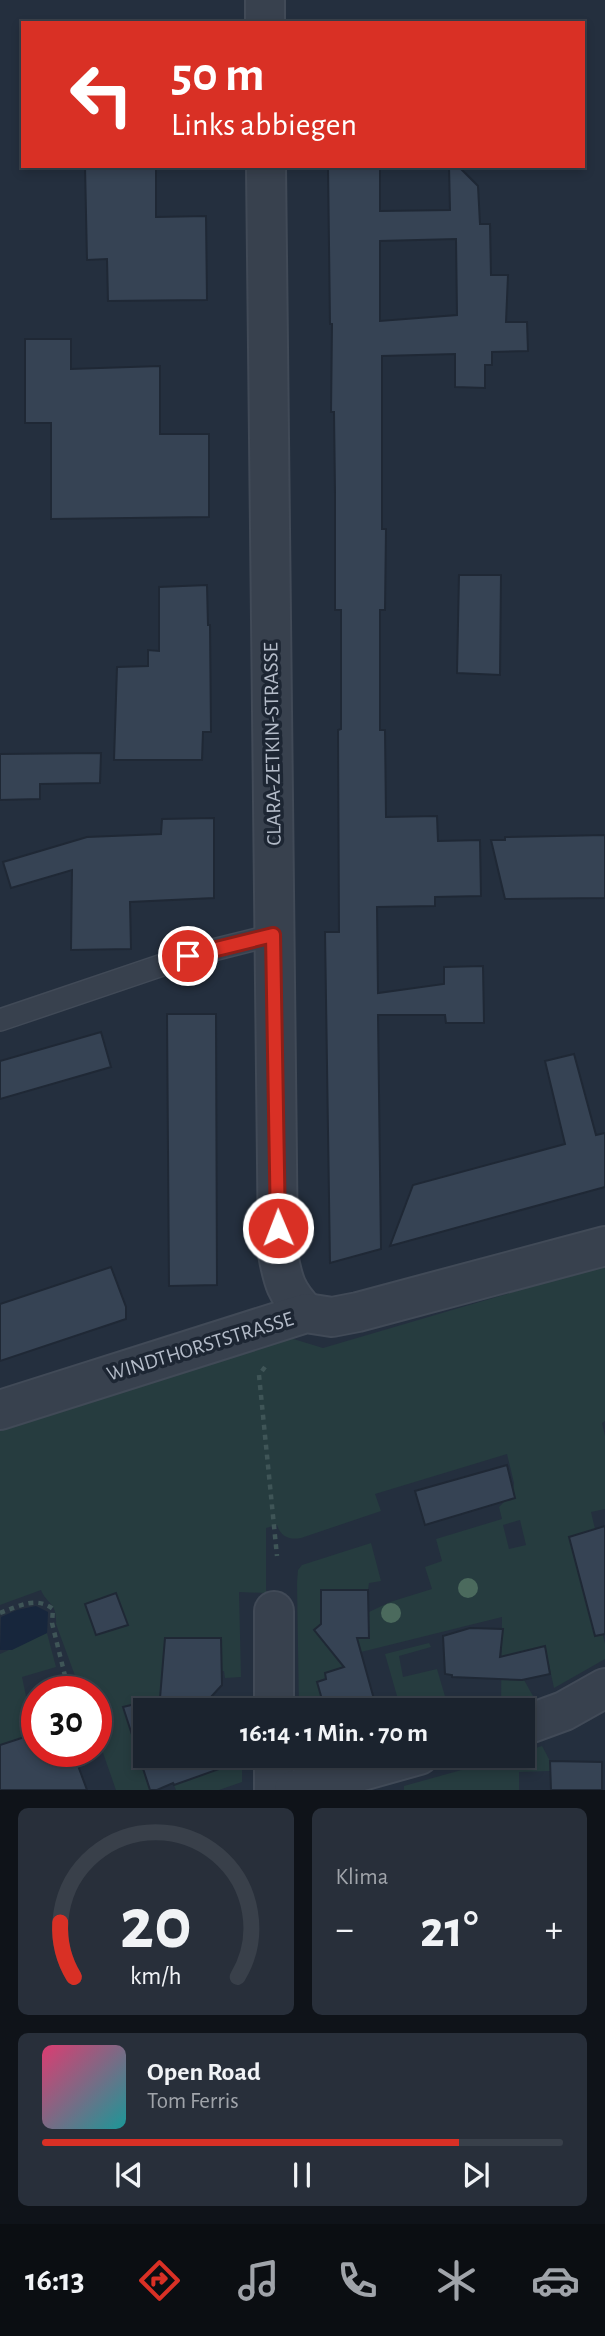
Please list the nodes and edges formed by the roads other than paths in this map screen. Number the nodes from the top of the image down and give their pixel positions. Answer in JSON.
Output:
{"nodes":[{"id":1,"x":265,"y":0,"type":"edge"},
{"id":2,"x":265,"y":21,"type":"edge"},
{"id":3,"x":267,"y":168,"type":"edge"},
{"id":4,"x":273,"y":935,"type":"junction"},
{"id":5,"x":0,"y":1020,"type":"edge"},
{"id":6,"x":605,"y":1246,"type":"edge"},
{"id":7,"x":306,"y":1313,"type":"junction"},
{"id":8,"x":0,"y":1409,"type":"edge"},
{"id":9,"x":274,"y":1611,"type":"dead end"},
{"id":10,"x":605,"y":1688,"type":"edge"},
{"id":11,"x":274,"y":1698,"type":"edge"},
{"id":12,"x":535,"y":1722,"type":"edge"},
{"id":13,"x":274,"y":1768,"type":"edge"},
{"id":14,"x":373,"y":1768,"type":"edge"},
{"id":15,"x":274,"y":1790,"type":"edge"},
{"id":16,"x":294,"y":1790,"type":"edge"}],
"edges":[{"from":1,"to":2,"type":"street"},
{"from":3,"to":4,"type":"street","name":"CLARA-ZETKIN-STRASSE"},
{"from":4,"to":5,"type":"lane"},
{"from":4,"to":7,"type":"street","name":"CLARA-ZETKIN-STRASSE"},
{"from":6,"to":7,"type":"street","name":"WINDTHORSTSTRASSE"},
{"from":7,"to":8,"type":"street","name":"WINDTHORSTSTRASSE"},
{"from":9,"to":11,"type":"street"},
{"from":10,"to":12,"type":"street"},
{"from":13,"to":15,"type":"street"},
{"from":14,"to":16,"type":"street"}]}
